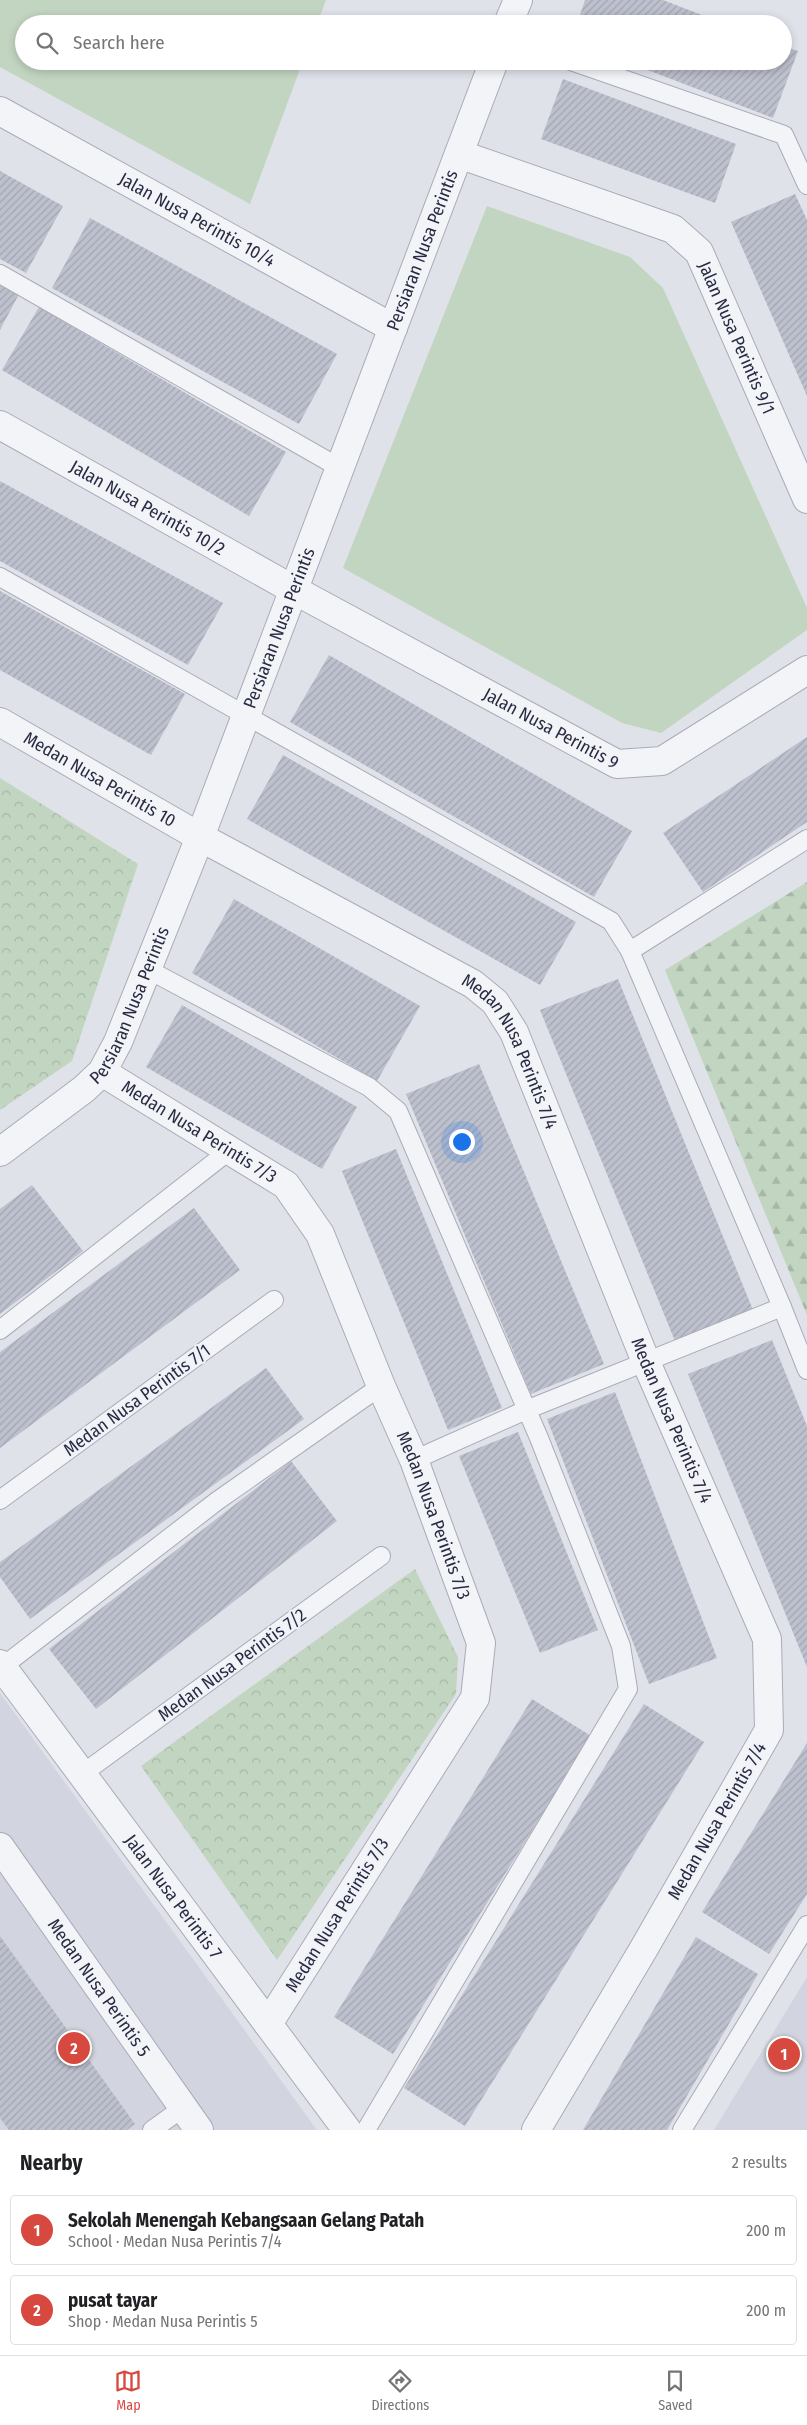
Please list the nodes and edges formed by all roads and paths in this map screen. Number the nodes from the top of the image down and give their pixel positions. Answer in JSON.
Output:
{"nodes":[{"id":1,"x":518,"y":0,"type":"edge"},
{"id":2,"x":512,"y":15,"type":"edge"},
{"id":3,"x":491,"y":70,"type":"edge"},
{"id":4,"x":597,"y":70,"type":"edge"},
{"id":5,"x":0,"y":111,"type":"edge"},
{"id":6,"x":459,"y":154,"type":"junction"},
{"id":7,"x":807,"y":185,"type":"edge"},
{"id":8,"x":0,"y":274,"type":"edge"},
{"id":9,"x":394,"y":328,"type":"junction"},
{"id":10,"x":0,"y":424,"type":"edge"},
{"id":11,"x":340,"y":468,"type":"junction"},
{"id":12,"x":807,"y":499,"type":"edge"},
{"id":13,"x":0,"y":577,"type":"edge"},
{"id":14,"x":294,"y":590,"type":"junction"},
{"id":15,"x":807,"y":670,"type":"edge"},
{"id":16,"x":246,"y":717,"type":"junction"},
{"id":17,"x":0,"y":722,"type":"edge"},
{"id":18,"x":200,"y":837,"type":"junction"},
{"id":19,"x":807,"y":839,"type":"edge"},
{"id":20,"x":630,"y":951,"type":"junction"},
{"id":21,"x":147,"y":970,"type":"junction"},
{"id":22,"x":102,"y":1072,"type":"junction"},
{"id":23,"x":230,"y":1150,"type":"junction"},
{"id":24,"x":0,"y":1152,"type":"edge"},
{"id":25,"x":274,"y":1300,"type":"dead end"},
{"id":26,"x":782,"y":1307,"type":"junction"},
{"id":27,"x":0,"y":1330,"type":"edge"},
{"id":28,"x":646,"y":1362,"type":"junction"},
{"id":29,"x":807,"y":1370,"type":"edge"},
{"id":30,"x":381,"y":1386,"type":"junction"},
{"id":31,"x":526,"y":1410,"type":"junction"},
{"id":32,"x":414,"y":1460,"type":"junction"},
{"id":33,"x":0,"y":1500,"type":"edge"},
{"id":34,"x":381,"y":1556,"type":"dead end"},
{"id":35,"x":1,"y":1667,"type":"edge"},
{"id":36,"x":82,"y":1774,"type":"junction"},
{"id":37,"x":0,"y":1847,"type":"edge"},
{"id":38,"x":807,"y":1925,"type":"edge"},
{"id":39,"x":268,"y":2024,"type":"junction"},
{"id":40,"x":184,"y":2107,"type":"junction"},
{"id":41,"x":152,"y":2130,"type":"edge"},
{"id":42,"x":199,"y":2130,"type":"edge"},
{"id":43,"x":347,"y":2130,"type":"edge"},
{"id":44,"x":366,"y":2130,"type":"edge"},
{"id":45,"x":536,"y":2130,"type":"edge"},
{"id":46,"x":682,"y":2130,"type":"edge"}],
"edges":[{"from":1,"to":2,"type":"street"},
{"from":3,"to":6,"type":"street","name":"Persiaran Nusa Perintis"},
{"from":4,"to":7,"type":"lane"},
{"from":5,"to":9,"type":"street","name":"Jalan Nusa Perintis 10/4"},
{"from":6,"to":9,"type":"street","name":"Persiaran Nusa Perintis"},
{"from":6,"to":12,"type":"street","name":"Jalan Nusa Perintis 9/1"},
{"from":8,"to":11,"type":"lane"},
{"from":9,"to":11,"type":"street","name":"Persiaran Nusa Perintis"},
{"from":10,"to":14,"type":"street","name":"Jalan Nusa Perintis 10/2"},
{"from":11,"to":14,"type":"street","name":"Persiaran Nusa Perintis"},
{"from":13,"to":16,"type":"lane"},
{"from":14,"to":15,"type":"street","name":"Jalan Nusa Perintis 9"},
{"from":14,"to":16,"type":"street","name":"Persiaran Nusa Perintis"},
{"from":16,"to":18,"type":"street","name":"Persiaran Nusa Perintis"},
{"from":16,"to":20,"type":"lane"},
{"from":17,"to":18,"type":"street","name":"Medan Nusa Perintis 10"},
{"from":18,"to":21,"type":"street","name":"Persiaran Nusa Perintis"},
{"from":18,"to":28,"type":"street","name":"Medan Nusa Perintis 7/4"},
{"from":19,"to":20,"type":"lane"},
{"from":20,"to":26,"type":"lane"},
{"from":21,"to":22,"type":"street","name":"Persiaran Nusa Perintis"},
{"from":21,"to":31,"type":"lane"},
{"from":22,"to":23,"type":"street","name":"Medan Nusa Perintis 7/3"},
{"from":22,"to":24,"type":"street","name":"Persiaran Nusa Perintis"},
{"from":23,"to":27,"type":"lane"},
{"from":23,"to":30,"type":"street","name":"Medan Nusa Perintis 7/3"},
{"from":25,"to":33,"type":"lane","name":"Medan Nusa Perintis 7/1"},
{"from":26,"to":28,"type":"lane"},
{"from":26,"to":29,"type":"lane"},
{"from":28,"to":31,"type":"lane"},
{"from":28,"to":45,"type":"street","name":"Medan Nusa Perintis 7/4"},
{"from":30,"to":32,"type":"street","name":"Medan Nusa Perintis 7/3"},
{"from":30,"to":35,"type":"lane"},
{"from":31,"to":32,"type":"lane"},
{"from":31,"to":44,"type":"lane"},
{"from":32,"to":39,"type":"street","name":"Medan Nusa Perintis 7/3"},
{"from":34,"to":36,"type":"lane","name":"Medan Nusa Perintis 7/2"},
{"from":35,"to":36,"type":"street","name":"Jalan Nusa Perintis 7"},
{"from":36,"to":39,"type":"street","name":"Jalan Nusa Perintis 7"},
{"from":37,"to":40,"type":"street","name":"Medan Nusa Perintis 5"},
{"from":38,"to":46,"type":"lane"},
{"from":39,"to":43,"type":"street","name":"Jalan Nusa Perintis 7"},
{"from":40,"to":41,"type":"lane"},
{"from":40,"to":42,"type":"street","name":"Medan Nusa Perintis 5"}]}
